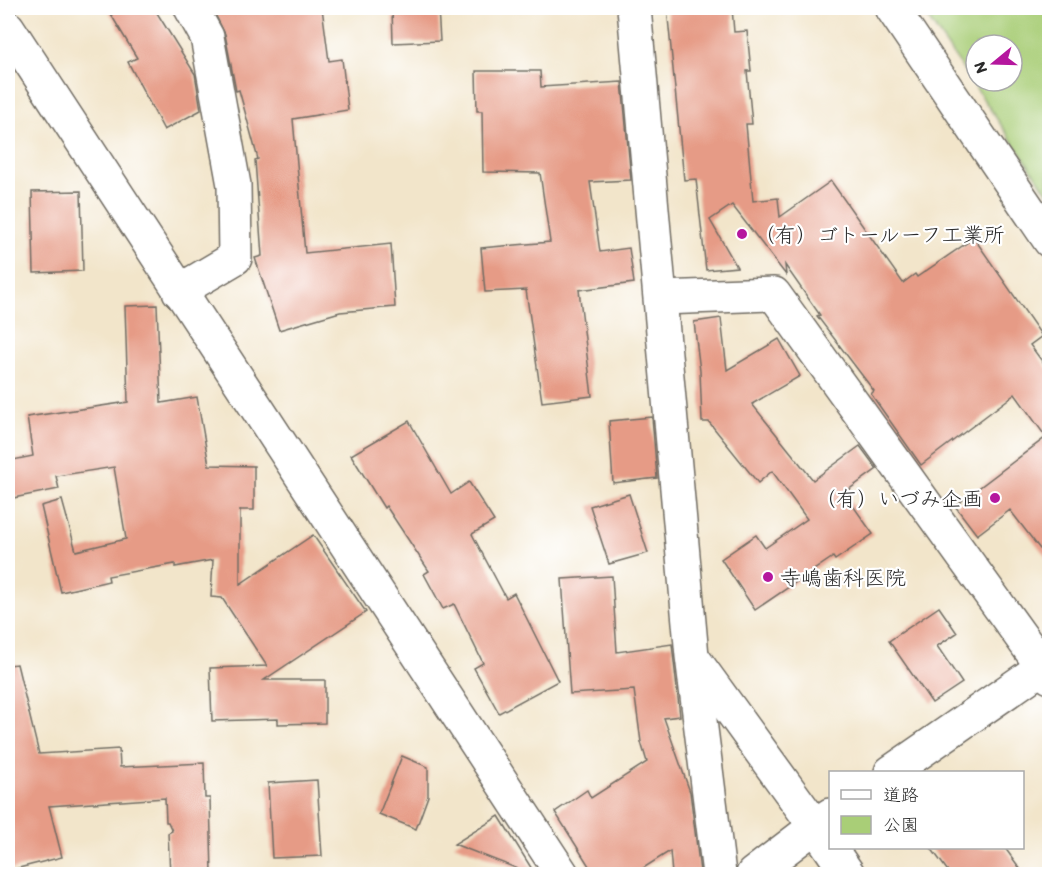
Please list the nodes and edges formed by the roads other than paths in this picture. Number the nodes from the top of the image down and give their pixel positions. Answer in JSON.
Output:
{"nodes":[{"id":1,"x":191,"y":8,"type":"edge"},
{"id":2,"x":634,"y":8,"type":"edge"},
{"id":3,"x":892,"y":8,"type":"edge"},
{"id":4,"x":8,"y":28,"type":"edge"},
{"id":5,"x":1050,"y":241,"type":"edge"},
{"id":6,"x":179,"y":291,"type":"junction"},
{"id":7,"x":661,"y":298,"type":"junction"},
{"id":8,"x":692,"y":656,"type":"junction"},
{"id":9,"x":1047,"y":669,"type":"edge"},
{"id":10,"x":893,"y":771,"type":"edge"},
{"id":11,"x":823,"y":820,"type":"edge"},
{"id":12,"x":836,"y":849,"type":"edge"},
{"id":13,"x":562,"y":874,"type":"edge"},
{"id":14,"x":719,"y":874,"type":"edge"},
{"id":15,"x":753,"y":874,"type":"edge"},
{"id":16,"x":848,"y":874,"type":"edge"}],
"edges":[{"from":1,"to":6,"type":"street"},
{"from":2,"to":7,"type":"street"},
{"from":3,"to":5,"type":"street"},
{"from":4,"to":6,"type":"street"},
{"from":6,"to":13,"type":"street"},
{"from":7,"to":8,"type":"street"},
{"from":7,"to":9,"type":"street"},
{"from":8,"to":11,"type":"street"},
{"from":8,"to":14,"type":"street"},
{"from":9,"to":10,"type":"street"},
{"from":11,"to":15,"type":"street"},
{"from":12,"to":16,"type":"street"}]}
